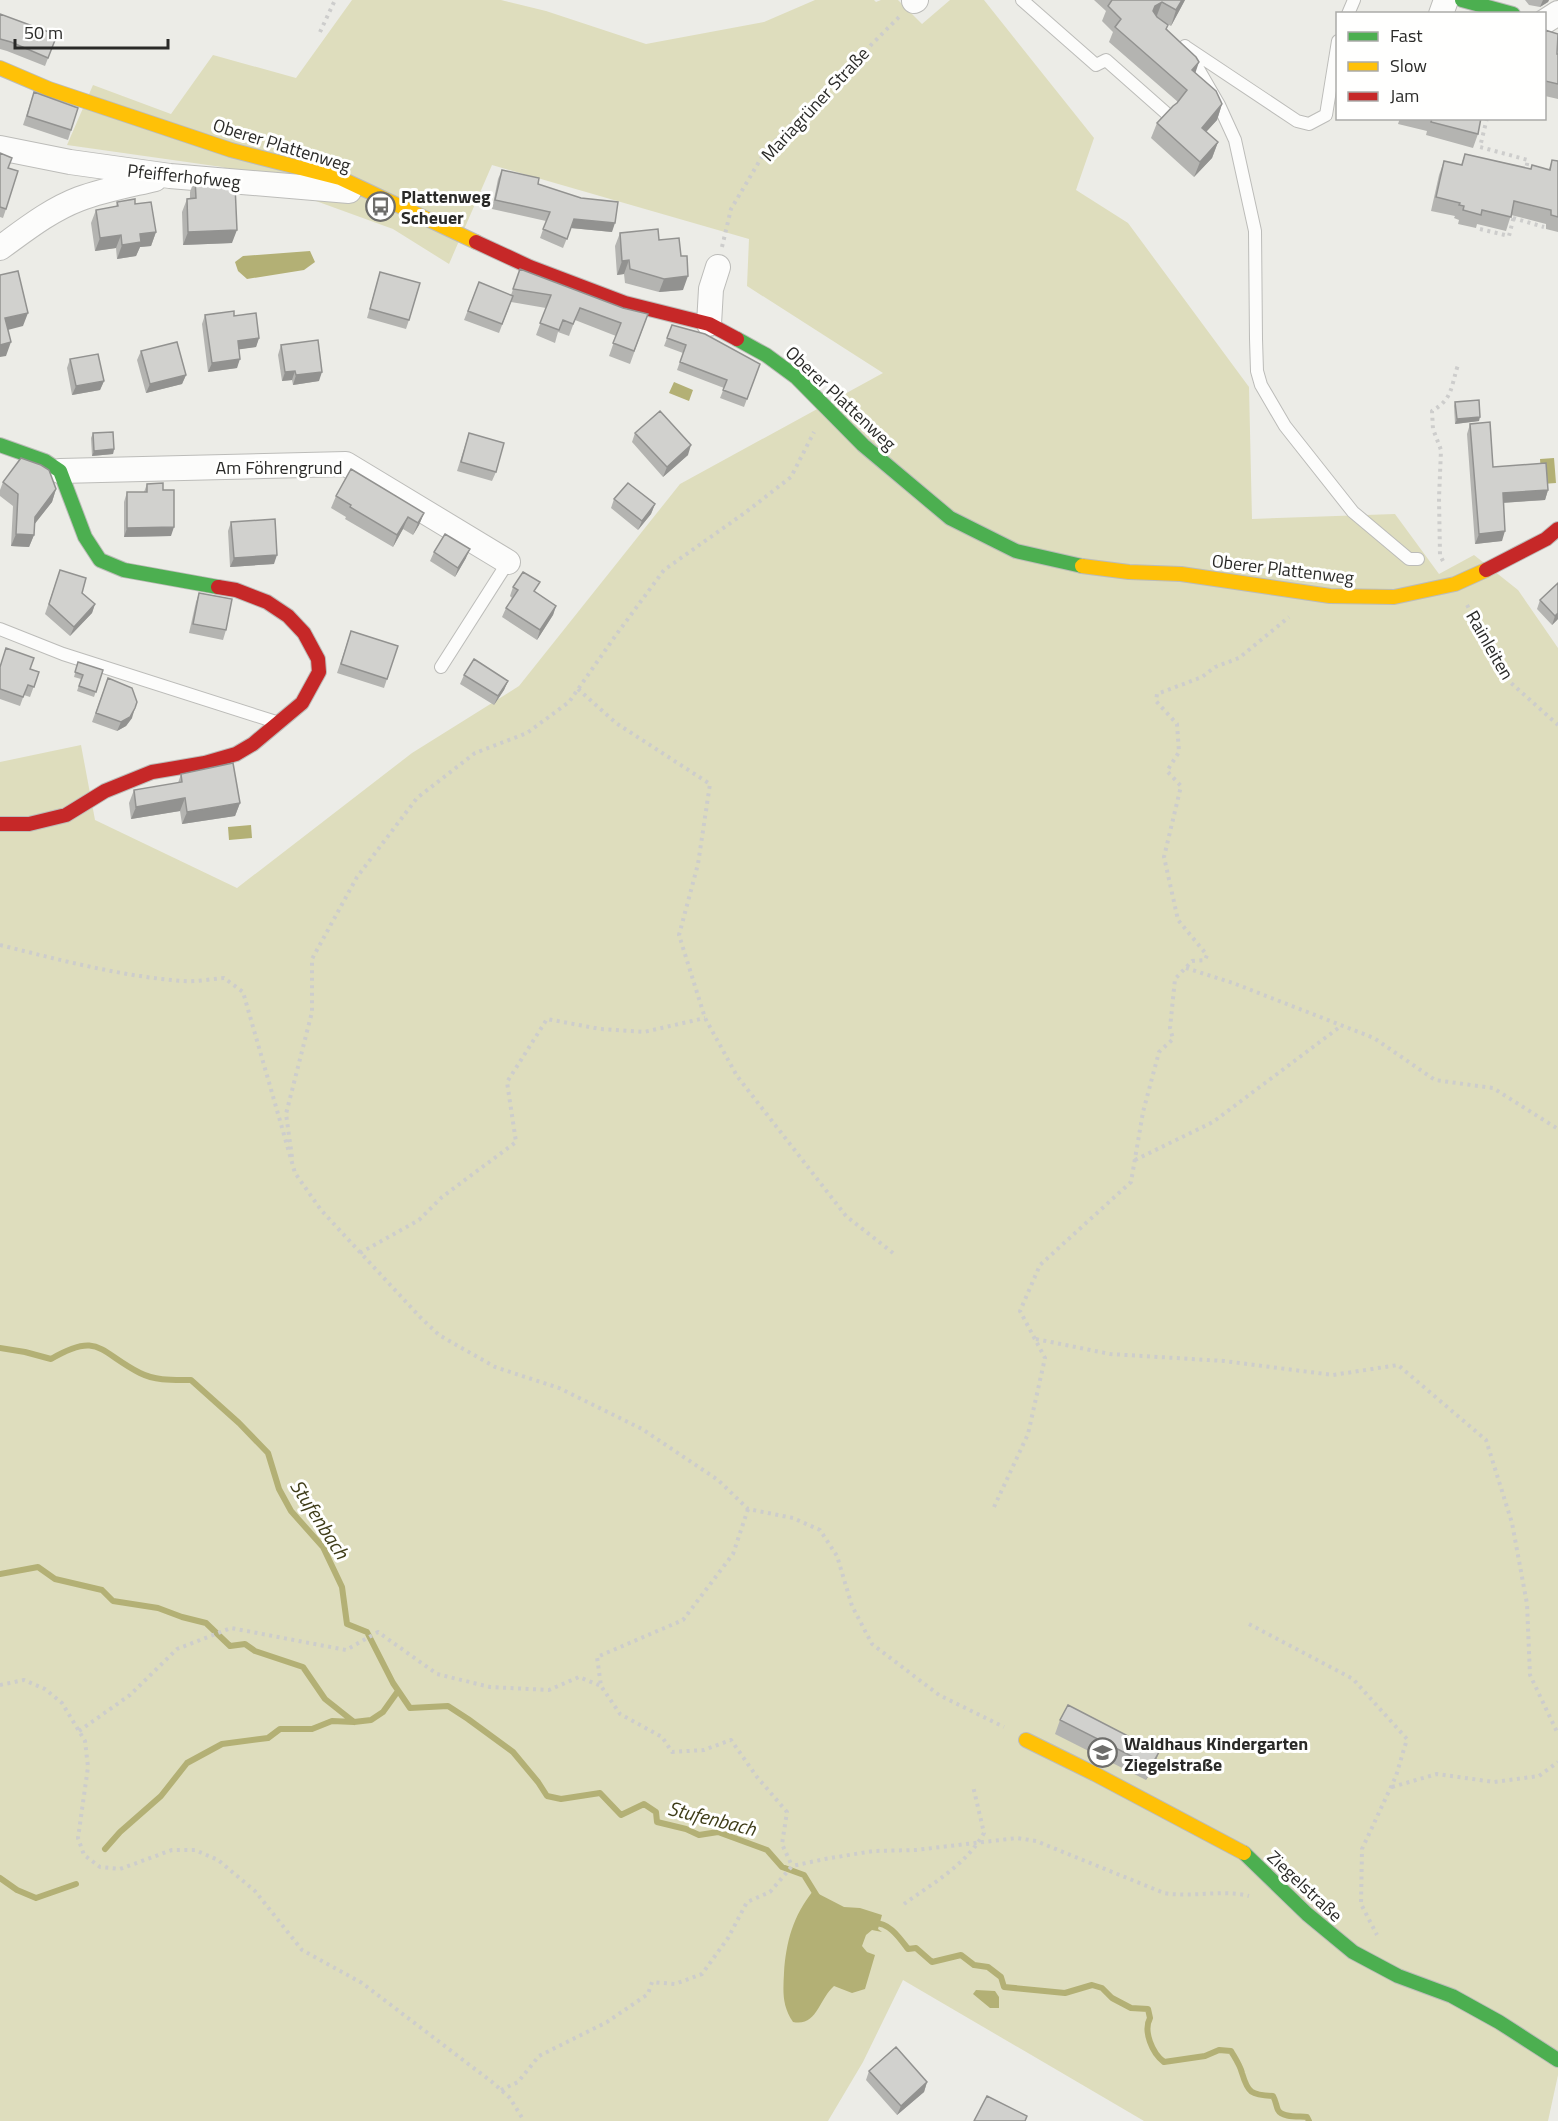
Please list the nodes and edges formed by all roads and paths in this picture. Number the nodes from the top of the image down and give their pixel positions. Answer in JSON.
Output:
{"nodes":[{"id":1,"x":335,"y":0,"type":"edge"},
{"id":2,"x":1022,"y":0,"type":"edge"},
{"id":3,"x":1462,"y":0,"type":"edge"},
{"id":4,"x":915,"y":1,"type":"edge"},
{"id":5,"x":1506,"y":12,"type":"edge"},
{"id":6,"x":321,"y":32,"type":"dead end"},
{"id":7,"x":1336,"y":53,"type":"edge"},
{"id":8,"x":0,"y":68,"type":"edge"},
{"id":9,"x":1166,"y":114,"type":"edge"},
{"id":10,"x":1487,"y":120,"type":"edge"},
{"id":11,"x":0,"y":148,"type":"edge"},
{"id":12,"x":170,"y":176,"type":"junction"},
{"id":13,"x":1523,"y":179,"type":"edge"},
{"id":14,"x":369,"y":192,"type":"junction"},
{"id":15,"x":1516,"y":209,"type":"edge"},
{"id":16,"x":1514,"y":218,"type":"junction"},
{"id":17,"x":1544,"y":227,"type":"dead end"},
{"id":18,"x":1480,"y":229,"type":"edge"},
{"id":19,"x":0,"y":248,"type":"edge"},
{"id":20,"x":718,"y":267,"type":"joint"},
{"id":21,"x":709,"y":324,"type":"junction"},
{"id":22,"x":1458,"y":365,"type":"dead end"},
{"id":23,"x":816,"y":427,"type":"dead end"},
{"id":24,"x":0,"y":445,"type":"edge"},
{"id":25,"x":60,"y":471,"type":"junction"},
{"id":26,"x":1558,"y":529,"type":"edge"},
{"id":27,"x":1418,"y":559,"type":"dead end"},
{"id":28,"x":508,"y":562,"type":"joint"},
{"id":29,"x":1444,"y":563,"type":"dead end"},
{"id":30,"x":1455,"y":584,"type":"junction"},
{"id":31,"x":1299,"y":592,"type":"junction"},
{"id":32,"x":0,"y":629,"type":"edge"},
{"id":33,"x":441,"y":667,"type":"dead end"},
{"id":34,"x":578,"y":689,"type":"junction"},
{"id":35,"x":280,"y":723,"type":"junction"},
{"id":36,"x":1558,"y":724,"type":"edge"},
{"id":37,"x":0,"y":824,"type":"edge"},
{"id":38,"x":0,"y":945,"type":"edge"},
{"id":39,"x":1185,"y":968,"type":"junction"},
{"id":40,"x":705,"y":1018,"type":"junction"},
{"id":41,"x":1341,"y":1025,"type":"junction"},
{"id":42,"x":1558,"y":1129,"type":"edge"},
{"id":43,"x":1135,"y":1160,"type":"junction"},
{"id":44,"x":295,"y":1173,"type":"junction"},
{"id":45,"x":360,"y":1252,"type":"junction"},
{"id":46,"x":893,"y":1253,"type":"dead end"},
{"id":47,"x":1035,"y":1339,"type":"junction"},
{"id":48,"x":994,"y":1506,"type":"dead end"},
{"id":49,"x":748,"y":1509,"type":"junction"},
{"id":50,"x":1249,"y":1624,"type":"dead end"},
{"id":51,"x":0,"y":1685,"type":"edge"},
{"id":52,"x":601,"y":1686,"type":"junction"},
{"id":53,"x":79,"y":1731,"type":"junction"},
{"id":54,"x":1558,"y":1734,"type":"edge"},
{"id":55,"x":1026,"y":1740,"type":"joint"},
{"id":56,"x":1558,"y":1762,"type":"edge"},
{"id":57,"x":973,"y":1786,"type":"dead end"},
{"id":58,"x":1391,"y":1787,"type":"junction"},
{"id":59,"x":978,"y":1842,"type":"junction"},
{"id":60,"x":792,"y":1866,"type":"junction"},
{"id":61,"x":1256,"y":1898,"type":"dead end"},
{"id":62,"x":904,"y":1904,"type":"dead end"},
{"id":63,"x":1382,"y":1945,"type":"dead end"},
{"id":64,"x":1558,"y":2060,"type":"edge"},
{"id":65,"x":501,"y":2090,"type":"junction"},
{"id":66,"x":524,"y":2121,"type":"edge"}],
"edges":[{"from":1,"to":6,"type":"path"},
{"from":2,"to":9,"type":"lane"},
{"from":3,"to":5,"type":"street"},
{"from":4,"to":20,"type":"path","name":"Mariagrüner Straße"},
{"from":7,"to":27,"type":"lane"},
{"from":8,"to":14,"type":"street","name":"Oberer Plattenweg"},
{"from":10,"to":13,"type":"path"},
{"from":11,"to":12,"type":"street","name":"Pfeifferhofweg"},
{"from":12,"to":14,"type":"street","name":"Pfeifferhofweg"},
{"from":12,"to":19,"type":"street"},
{"from":14,"to":21,"type":"street","name":"Oberer Plattenweg"},
{"from":15,"to":16,"type":"path"},
{"from":16,"to":17,"type":"path"},
{"from":16,"to":18,"type":"path"},
{"from":20,"to":21,"type":"street"},
{"from":21,"to":31,"type":"street","name":"Oberer Plattenweg"},
{"from":22,"to":29,"type":"path"},
{"from":23,"to":34,"type":"path"},
{"from":24,"to":25,"type":"street","name":"Am Föhrengrund"},
{"from":25,"to":28,"type":"street","name":"Am Föhrengrund"},
{"from":25,"to":35,"type":"street"},
{"from":26,"to":30,"type":"street","name":"Oberer Plattenweg"},
{"from":28,"to":33,"type":"lane"},
{"from":30,"to":31,"type":"street","name":"Oberer Plattenweg"},
{"from":30,"to":36,"type":"path","name":"Rainleiten"},
{"from":31,"to":39,"type":"path"},
{"from":32,"to":35,"type":"lane"},
{"from":34,"to":40,"type":"path"},
{"from":34,"to":44,"type":"path"},
{"from":35,"to":37,"type":"street"},
{"from":38,"to":44,"type":"path"},
{"from":39,"to":41,"type":"path"},
{"from":39,"to":43,"type":"path"},
{"from":40,"to":45,"type":"path"},
{"from":40,"to":46,"type":"path"},
{"from":41,"to":42,"type":"path"},
{"from":41,"to":43,"type":"path"},
{"from":43,"to":47,"type":"path"},
{"from":44,"to":45,"type":"path"},
{"from":45,"to":49,"type":"path"},
{"from":47,"to":48,"type":"path"},
{"from":47,"to":54,"type":"path"},
{"from":49,"to":52,"type":"path"},
{"from":49,"to":55,"type":"path"},
{"from":50,"to":58,"type":"path"},
{"from":51,"to":53,"type":"path"},
{"from":52,"to":53,"type":"path"},
{"from":52,"to":60,"type":"path"},
{"from":53,"to":65,"type":"path"},
{"from":55,"to":64,"type":"street","name":"Ziegelstraße"},
{"from":56,"to":58,"type":"path"},
{"from":57,"to":59,"type":"path"},
{"from":58,"to":63,"type":"path"},
{"from":59,"to":60,"type":"path"},
{"from":59,"to":61,"type":"path"},
{"from":59,"to":62,"type":"path"},
{"from":60,"to":65,"type":"path"},
{"from":65,"to":66,"type":"path"}]}
